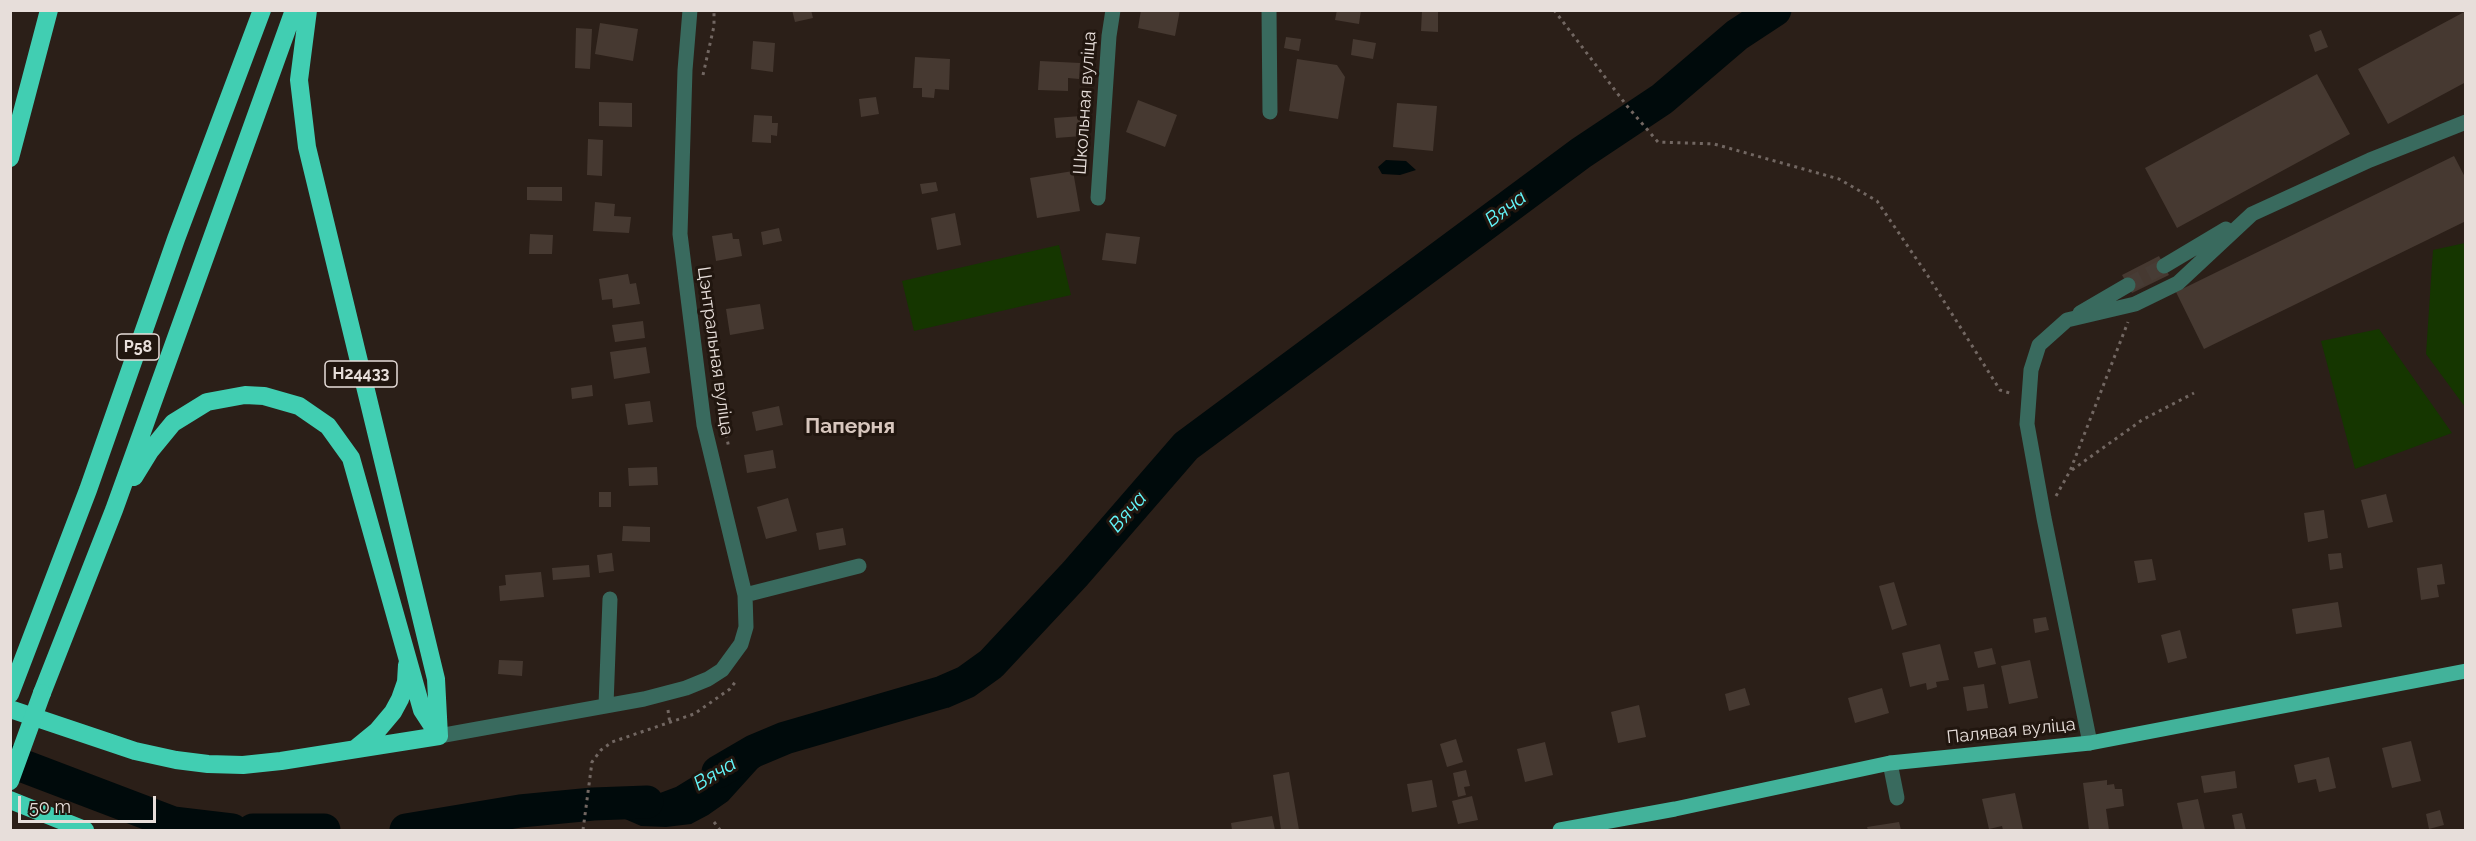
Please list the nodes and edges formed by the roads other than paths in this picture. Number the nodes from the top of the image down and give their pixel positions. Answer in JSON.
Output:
{"nodes":[{"id":1,"x":49,"y":10,"type":"edge"},
{"id":2,"x":262,"y":10,"type":"edge"},
{"id":3,"x":294,"y":10,"type":"edge"},
{"id":4,"x":309,"y":10,"type":"edge"},
{"id":5,"x":690,"y":10,"type":"edge"},
{"id":6,"x":1113,"y":10,"type":"edge"},
{"id":7,"x":1269,"y":10,"type":"edge"},
{"id":8,"x":1270,"y":112,"type":"dead end"},
{"id":9,"x":2466,"y":122,"type":"edge"},
{"id":10,"x":10,"y":158,"type":"edge"},
{"id":11,"x":1098,"y":198,"type":"dead end"},
{"id":12,"x":2252,"y":214,"type":"junction"},
{"id":13,"x":2164,"y":266,"type":"tunnel mouth"},
{"id":14,"x":2128,"y":285,"type":"tunnel mouth"},
{"id":15,"x":2067,"y":320,"type":"junction"},
{"id":16,"x":114,"y":510,"type":"junction"},
{"id":17,"x":859,"y":566,"type":"dead end"},
{"id":18,"x":745,"y":595,"type":"junction"},
{"id":19,"x":610,"y":599,"type":"dead end"},
{"id":20,"x":408,"y":658,"type":"junction"},
{"id":21,"x":2466,"y":671,"type":"edge"},
{"id":22,"x":12,"y":689,"type":"edge"},
{"id":23,"x":606,"y":705,"type":"junction"},
{"id":24,"x":10,"y":709,"type":"edge"},
{"id":25,"x":439,"y":736,"type":"junction"},
{"id":26,"x":2091,"y":743,"type":"junction"},
{"id":27,"x":355,"y":749,"type":"junction"},
{"id":28,"x":1890,"y":763,"type":"junction"},
{"id":29,"x":10,"y":782,"type":"edge"},
{"id":30,"x":1897,"y":798,"type":"dead end"},
{"id":31,"x":10,"y":800,"type":"edge"},
{"id":32,"x":85,"y":831,"type":"edge"},
{"id":33,"x":1560,"y":831,"type":"edge"}],
"edges":[{"from":1,"to":10,"type":"highway"},
{"from":2,"to":22,"type":"highway","number":"Р58"},
{"from":3,"to":16,"type":"highway","number":"Р58"},
{"from":4,"to":25,"type":"highway","number":"Н24433"},
{"from":5,"to":18,"type":"street","name":"Цэнтральная вуліца"},
{"from":6,"to":11,"type":"street","name":"Школьная вуліца"},
{"from":7,"to":8,"type":"street"},
{"from":9,"to":12,"type":"street"},
{"from":12,"to":13,"type":"street"},
{"from":12,"to":15,"type":"street"},
{"from":14,"to":15,"type":"street"},
{"from":15,"to":26,"type":"street"},
{"from":16,"to":20,"type":"highway"},
{"from":16,"to":29,"type":"highway","number":"Р58","bridge":true},
{"from":17,"to":18,"type":"street"},
{"from":18,"to":23,"type":"street","name":"Цэнтральная вуліца"},
{"from":19,"to":23,"type":"street"},
{"from":20,"to":25,"type":"highway"},
{"from":20,"to":27,"type":"highway"},
{"from":21,"to":26,"type":"main road","name":"Палявая вуліца"},
{"from":23,"to":25,"type":"street"},
{"from":24,"to":27,"type":"highway"},
{"from":25,"to":27,"type":"highway"},
{"from":26,"to":28,"type":"main road","name":"Палявая вуліца"},
{"from":28,"to":30,"type":"street"},
{"from":28,"to":33,"type":"main road","name":"Палявая вуліца"},
{"from":31,"to":32,"type":"highway"}]}
